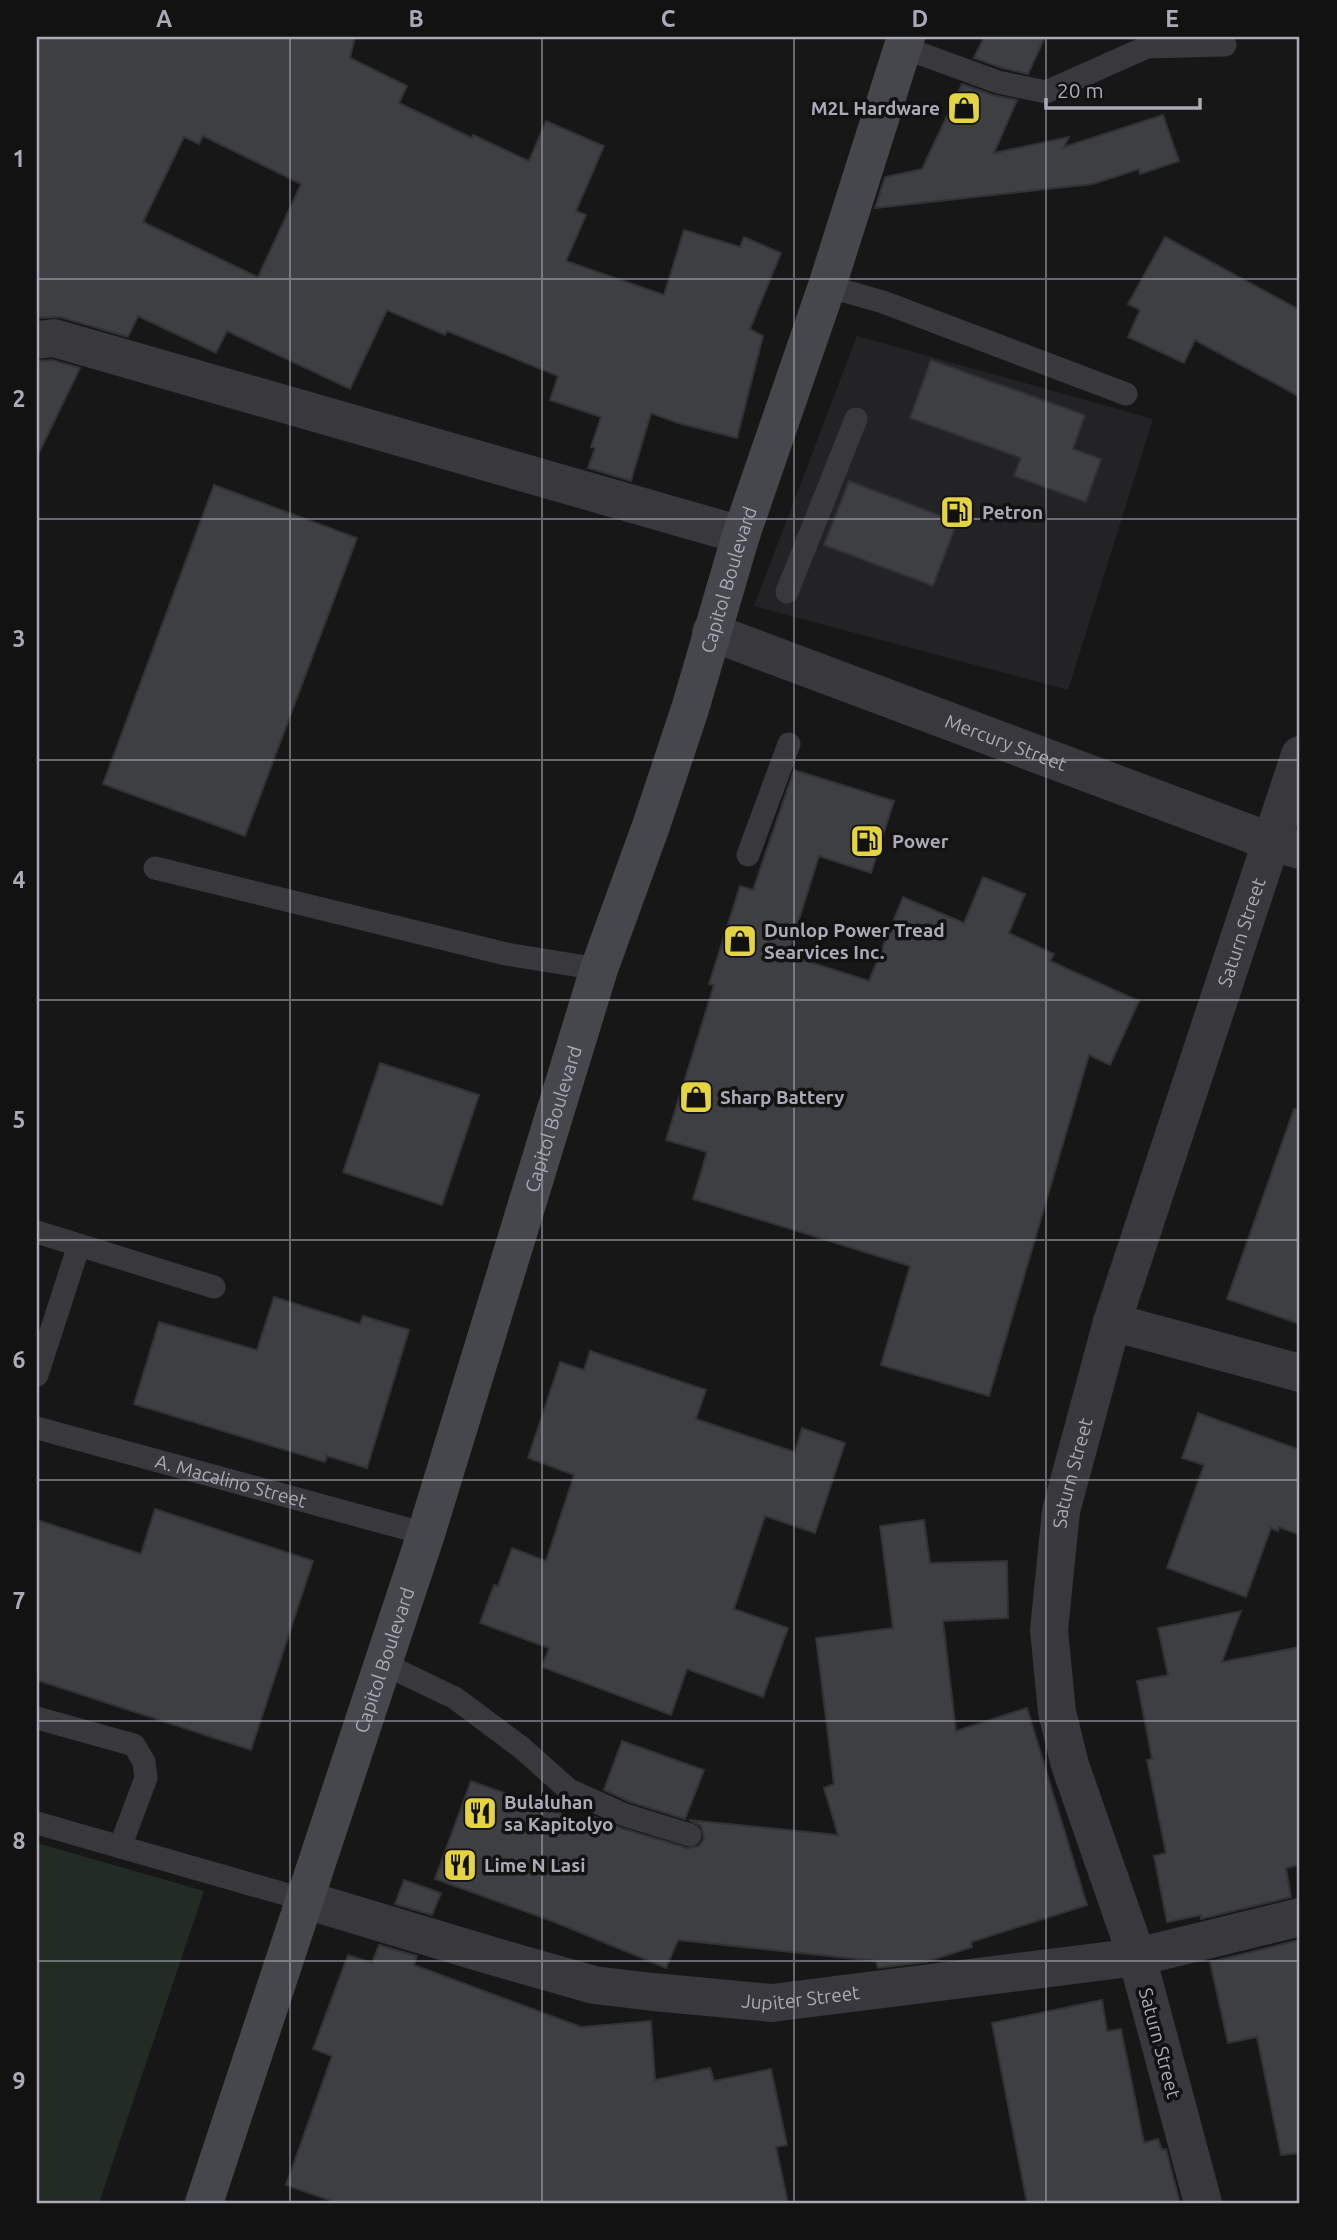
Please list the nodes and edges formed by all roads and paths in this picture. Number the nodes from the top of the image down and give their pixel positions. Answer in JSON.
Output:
{"nodes":[{"id":1,"x":904,"y":42,"type":"edge"},
{"id":2,"x":1225,"y":45,"type":"dead end"},
{"id":3,"x":827,"y":286,"type":"junction"},
{"id":4,"x":37,"y":340,"type":"edge"},
{"id":5,"x":1126,"y":394,"type":"dead end"},
{"id":6,"x":856,"y":419,"type":"dead end"},
{"id":7,"x":741,"y":535,"type":"junction"},
{"id":8,"x":787,"y":592,"type":"dead end"},
{"id":9,"x":712,"y":632,"type":"junction"},
{"id":10,"x":789,"y":744,"type":"dead end"},
{"id":11,"x":1300,"y":755,"type":"edge"},
{"id":12,"x":1286,"y":846,"type":"edge"},
{"id":13,"x":748,"y":855,"type":"dead end"},
{"id":14,"x":155,"y":868,"type":"dead end"},
{"id":15,"x":599,"y":969,"type":"junction"},
{"id":16,"x":37,"y":1232,"type":"edge"},
{"id":17,"x":79,"y":1245,"type":"junction"},
{"id":18,"x":214,"y":1287,"type":"dead end"},
{"id":19,"x":1112,"y":1322,"type":"junction"},
{"id":20,"x":1300,"y":1373,"type":"edge"},
{"id":21,"x":37,"y":1375,"type":"edge"},
{"id":22,"x":37,"y":1428,"type":"edge"},
{"id":23,"x":426,"y":1534,"type":"junction"},
{"id":24,"x":384,"y":1664,"type":"junction"},
{"id":25,"x":37,"y":1718,"type":"edge"},
{"id":26,"x":37,"y":1823,"type":"edge"},
{"id":27,"x":690,"y":1835,"type":"dead end"},
{"id":28,"x":120,"y":1847,"type":"junction"},
{"id":29,"x":306,"y":1900,"type":"junction"},
{"id":30,"x":1300,"y":1917,"type":"edge"},
{"id":31,"x":1137,"y":1957,"type":"junction"},
{"id":32,"x":204,"y":2203,"type":"edge"},
{"id":33,"x":1203,"y":2203,"type":"edge"}],
"edges":[{"from":1,"to":2,"type":"lane"},
{"from":1,"to":3,"type":"main road","name":"Capitol Boulevard"},
{"from":3,"to":5,"type":"lane"},
{"from":3,"to":7,"type":"main road","name":"Capitol Boulevard"},
{"from":4,"to":7,"type":"street"},
{"from":6,"to":8,"type":"lane"},
{"from":7,"to":9,"type":"main road","name":"Capitol Boulevard"},
{"from":9,"to":12,"type":"street","name":"Mercury Street"},
{"from":9,"to":15,"type":"main road","name":"Capitol Boulevard"},
{"from":10,"to":13,"type":"lane"},
{"from":11,"to":12,"type":"street","name":"Saturn Street"},
{"from":12,"to":19,"type":"street","name":"Saturn Street"},
{"from":14,"to":15,"type":"lane"},
{"from":15,"to":23,"type":"main road","name":"Capitol Boulevard"},
{"from":16,"to":17,"type":"lane"},
{"from":17,"to":18,"type":"lane"},
{"from":17,"to":21,"type":"lane"},
{"from":19,"to":20,"type":"street"},
{"from":19,"to":31,"type":"street","name":"Saturn Street"},
{"from":22,"to":23,"type":"lane","name":"A. Macalino Street"},
{"from":23,"to":24,"type":"main road","name":"Capitol Boulevard"},
{"from":24,"to":27,"type":"lane"},
{"from":24,"to":29,"type":"main road","name":"Capitol Boulevard"},
{"from":25,"to":28,"type":"lane"},
{"from":26,"to":28,"type":"lane"},
{"from":28,"to":29,"type":"lane"},
{"from":29,"to":31,"type":"street","name":"Jupiter Street"},
{"from":29,"to":32,"type":"main road","name":"Capitol Boulevard"},
{"from":30,"to":31,"type":"street","name":"Jupiter Street"},
{"from":31,"to":33,"type":"street","name":"Saturn Street"}]}
